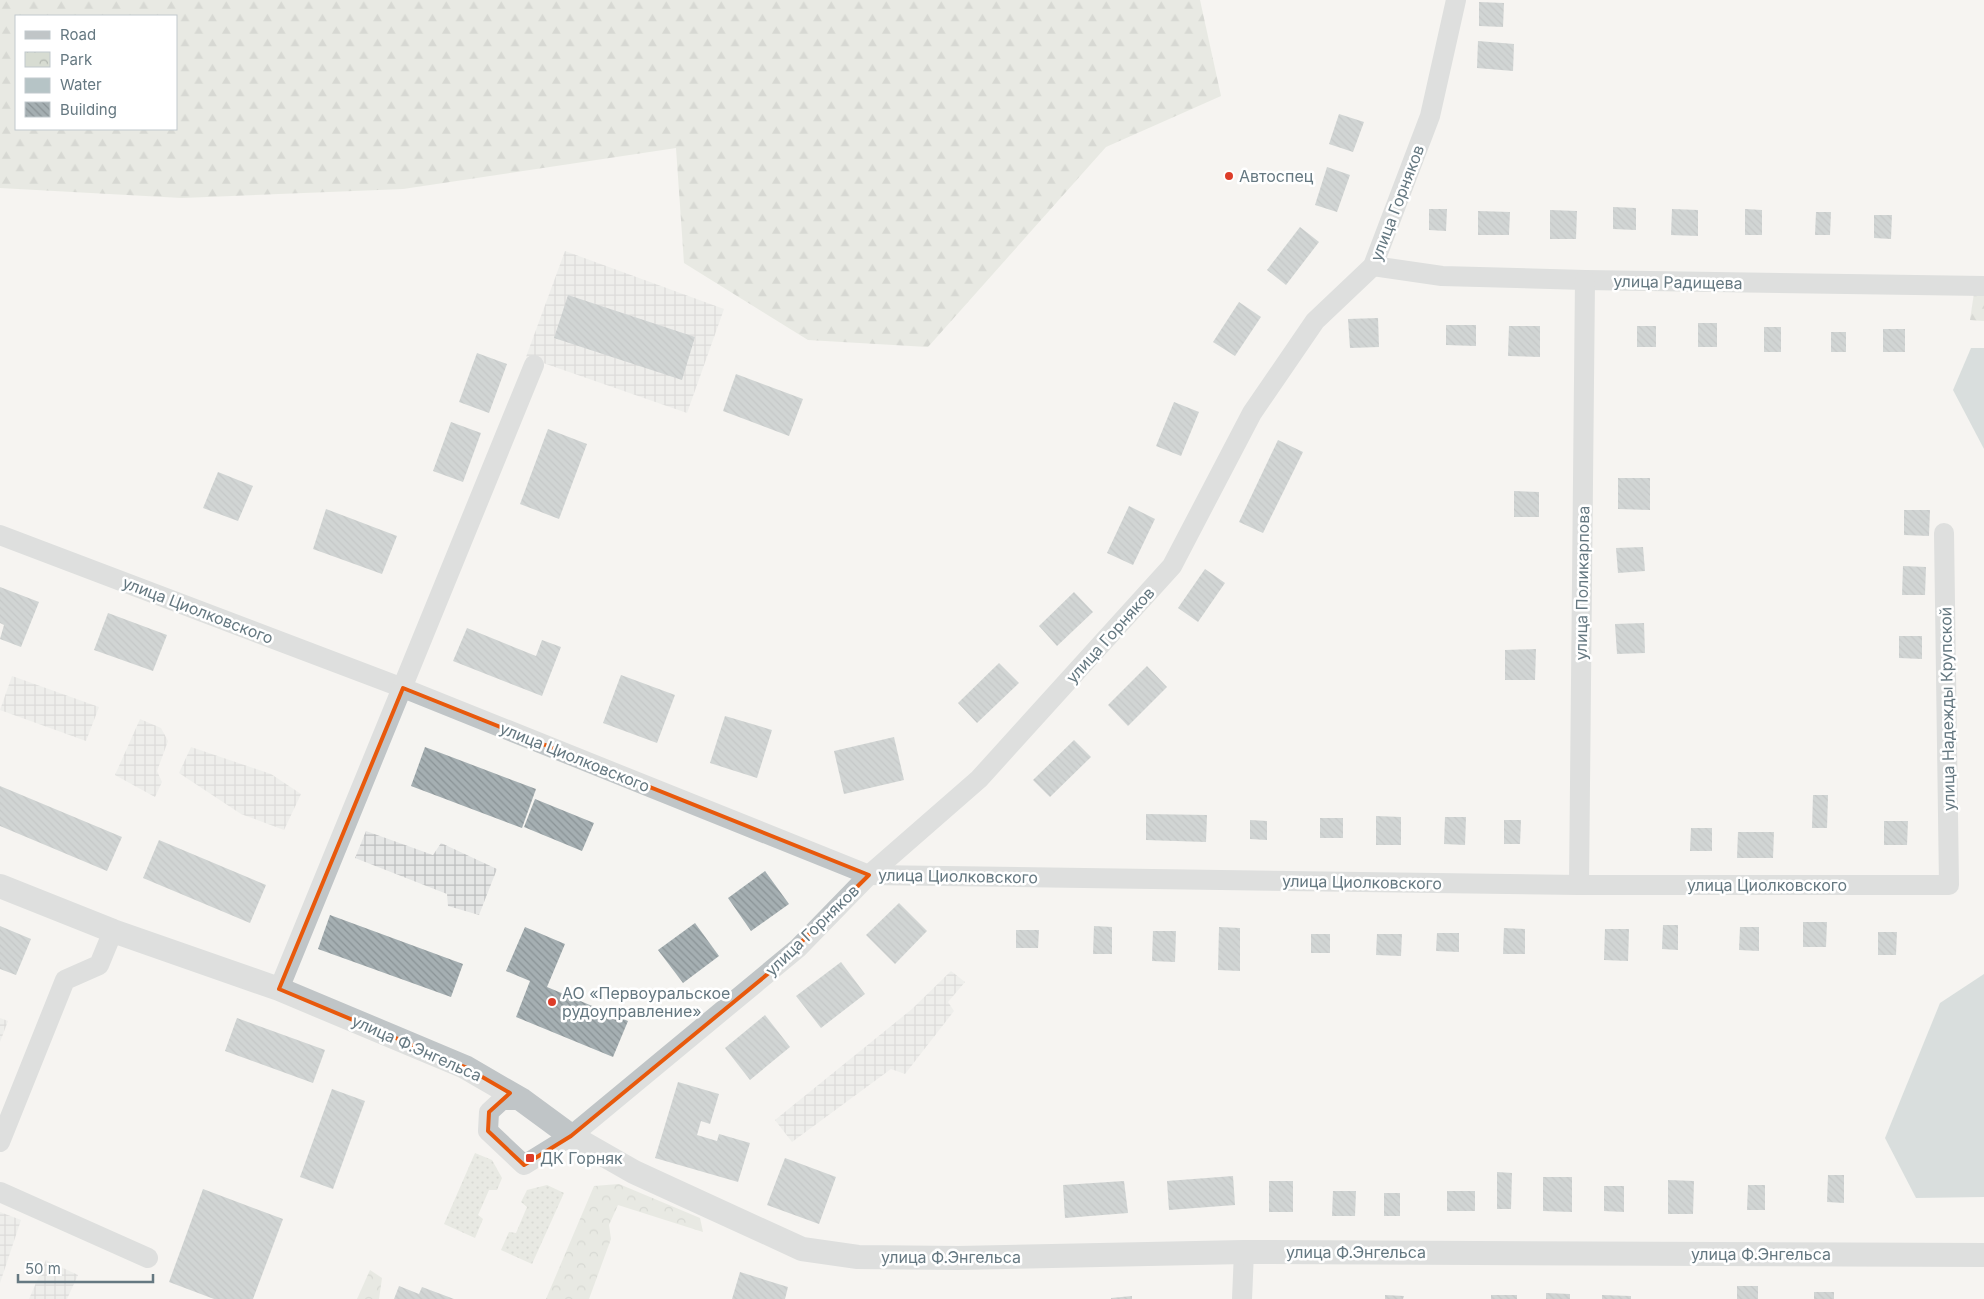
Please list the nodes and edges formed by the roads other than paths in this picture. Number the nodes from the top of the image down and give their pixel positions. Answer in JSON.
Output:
{"nodes":[{"id":1,"x":1456,"y":0,"type":"edge"},
{"id":2,"x":1373,"y":266,"type":"junction"},
{"id":3,"x":1585,"y":280,"type":"junction"},
{"id":4,"x":1984,"y":286,"type":"edge"},
{"id":5,"x":534,"y":365,"type":"dead end"},
{"id":6,"x":1944,"y":533,"type":"dead end"},
{"id":7,"x":0,"y":535,"type":"edge"},
{"id":8,"x":403,"y":688,"type":"junction"},
{"id":9,"x":869,"y":875,"type":"junction"},
{"id":10,"x":1580,"y":885,"type":"junction"},
{"id":11,"x":0,"y":886,"type":"edge"},
{"id":12,"x":1949,"y":886,"type":"joint"},
{"id":13,"x":113,"y":931,"type":"junction"},
{"id":14,"x":278,"y":989,"type":"junction"},
{"id":15,"x":522,"y":1100,"type":"junction"},
{"id":16,"x":572,"y":1136,"type":"junction"},
{"id":17,"x":0,"y":1142,"type":"edge"},
{"id":18,"x":0,"y":1192,"type":"edge"},
{"id":19,"x":1244,"y":1252,"type":"junction"},
{"id":20,"x":1984,"y":1255,"type":"edge"},
{"id":21,"x":148,"y":1258,"type":"dead end"},
{"id":22,"x":1242,"y":1299,"type":"edge"}],
"edges":[{"from":1,"to":2,"type":"street","name":"улица Горняков"},
{"from":2,"to":3,"type":"street","name":"улица Радищева"},
{"from":2,"to":9,"type":"street","name":"улица Горняков"},
{"from":3,"to":4,"type":"street","name":"улица Радищева"},
{"from":3,"to":10,"type":"street","name":"улица Поликарпова"},
{"from":5,"to":8,"type":"street"},
{"from":6,"to":12,"type":"street","name":"улица Надежды Крупской"},
{"from":7,"to":8,"type":"street","name":"улица Циолковского"},
{"from":8,"to":9,"type":"street","name":"улица Циолковского"},
{"from":8,"to":14,"type":"street"},
{"from":9,"to":10,"type":"street","name":"улица Циолковского"},
{"from":9,"to":16,"type":"street","name":"улица Горняков"},
{"from":10,"to":12,"type":"street","name":"улица Циолковского"},
{"from":11,"to":13,"type":"street","name":"улица Ф.Энгельса"},
{"from":13,"to":14,"type":"street","name":"улица Ф.Энгельса"},
{"from":13,"to":17,"type":"street"},
{"from":14,"to":15,"type":"street","name":"улица Ф.Энгельса"},
{"from":15,"to":16,"type":"street","name":"улица Ф.Энгельса"},
{"from":15,"to":16,"type":"street","name":"улица Горняков"},
{"from":16,"to":19,"type":"street","name":"улица Ф.Энгельса"},
{"from":18,"to":21,"type":"street"},
{"from":19,"to":20,"type":"street","name":"улица Ф.Энгельса"},
{"from":19,"to":22,"type":"street"}]}
